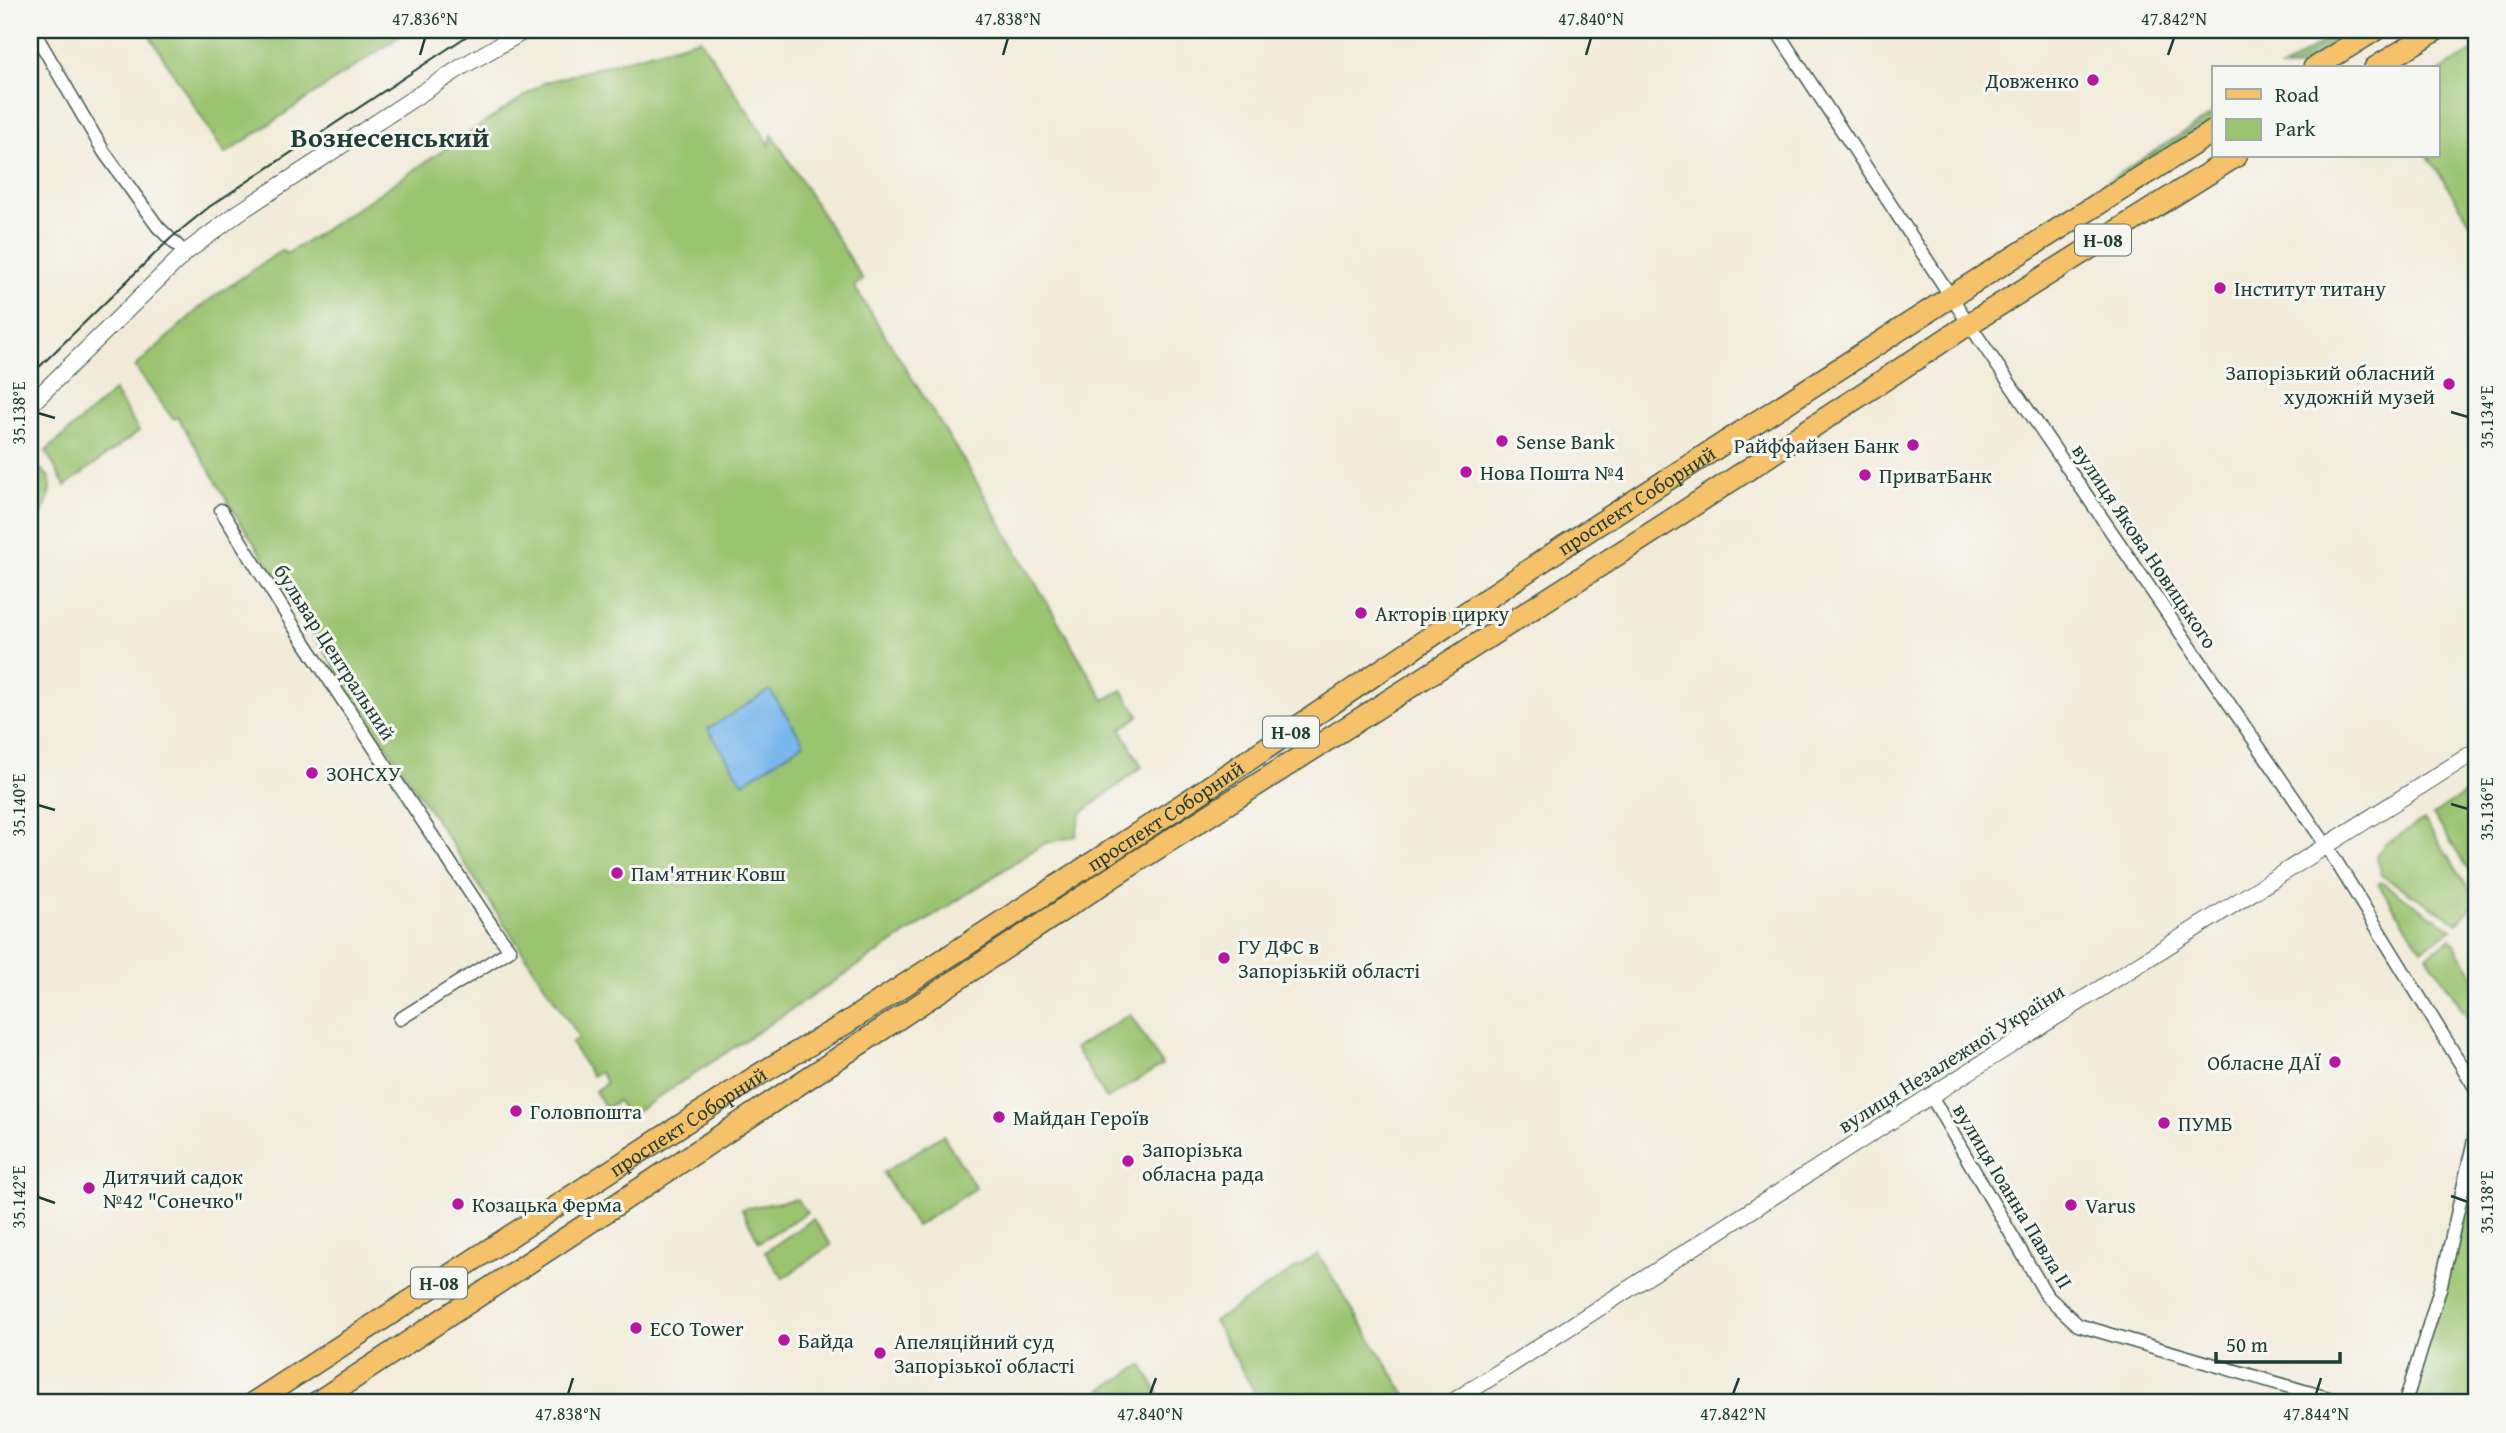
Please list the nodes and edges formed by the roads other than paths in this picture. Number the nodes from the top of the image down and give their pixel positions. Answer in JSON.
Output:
{"nodes":[{"id":1,"x":33,"y":30,"type":"edge"},
{"id":2,"x":526,"y":30,"type":"edge"},
{"id":3,"x":1776,"y":30,"type":"edge"},
{"id":4,"x":2375,"y":30,"type":"edge"},
{"id":5,"x":2435,"y":30,"type":"edge"},
{"id":6,"x":2317,"y":66,"type":"edge"},
{"id":7,"x":2378,"y":66,"type":"edge"},
{"id":8,"x":2212,"y":132,"type":"edge"},
{"id":9,"x":2233,"y":158,"type":"edge"},
{"id":10,"x":185,"y":253,"type":"junction"},
{"id":11,"x":1952,"y":296,"type":"junction"},
{"id":12,"x":1969,"y":324,"type":"junction"},
{"id":13,"x":30,"y":405,"type":"edge"},
{"id":14,"x":221,"y":510,"type":"dead end"},
{"id":15,"x":2476,"y":751,"type":"edge"},
{"id":16,"x":2326,"y":845,"type":"junction"},
{"id":17,"x":1089,"y":895,"type":"junction"},
{"id":18,"x":1041,"y":896,"type":"junction"},
{"id":19,"x":400,"y":1018,"type":"dead end"},
{"id":20,"x":2476,"y":1089,"type":"edge"},
{"id":21,"x":1930,"y":1096,"type":"junction"},
{"id":22,"x":2476,"y":1131,"type":"edge"},
{"id":23,"x":625,"y":1162,"type":"junction"},
{"id":24,"x":640,"y":1189,"type":"junction"},
{"id":25,"x":253,"y":1403,"type":"edge"},
{"id":26,"x":316,"y":1403,"type":"edge"},
{"id":27,"x":1451,"y":1403,"type":"edge"},
{"id":28,"x":2345,"y":1403,"type":"edge"},
{"id":29,"x":2405,"y":1403,"type":"edge"}],
"edges":[{"from":1,"to":10,"type":"street"},
{"from":2,"to":10,"type":"street"},
{"from":3,"to":11,"type":"street","name":"вулиця Якова Новицького"},
{"from":4,"to":6,"type":"main road"},
{"from":5,"to":7,"type":"main road"},
{"from":8,"to":11,"type":"main road","name":"проспект Соборний","number":"Н-08"},
{"from":9,"to":12,"type":"main road","name":"проспект Соборний","number":"Н-08"},
{"from":10,"to":13,"type":"street"},
{"from":11,"to":12,"type":"street","name":"вулиця Якова Новицького"},
{"from":11,"to":18,"type":"main road","name":"проспект Соборний","number":"Н-08"},
{"from":12,"to":16,"type":"street","name":"вулиця Якова Новицького"},
{"from":12,"to":17,"type":"main road","name":"проспект Соборний","number":"Н-08"},
{"from":14,"to":19,"type":"street","name":"бульвар Центральний"},
{"from":15,"to":16,"type":"street","name":"вулиця Незалежної України"},
{"from":16,"to":20,"type":"street","name":"вулиця Якова Новицького"},
{"from":16,"to":21,"type":"street","name":"вулиця Незалежної України"},
{"from":17,"to":18,"type":"main road"},
{"from":17,"to":24,"type":"main road","name":"проспект Соборний","number":"Н-08"},
{"from":18,"to":23,"type":"main road","name":"проспект Соборний","number":"Н-08"},
{"from":21,"to":27,"type":"street","name":"вулиця Незалежної України"},
{"from":21,"to":28,"type":"street","name":"вулиця Іоанна Павла ІІ"},
{"from":22,"to":29,"type":"street"},
{"from":23,"to":24,"type":"main road"},
{"from":23,"to":25,"type":"main road","name":"проспект Соборний","number":"Н-08"},
{"from":24,"to":26,"type":"main road","name":"проспект Соборний","number":"Н-08"}]}
